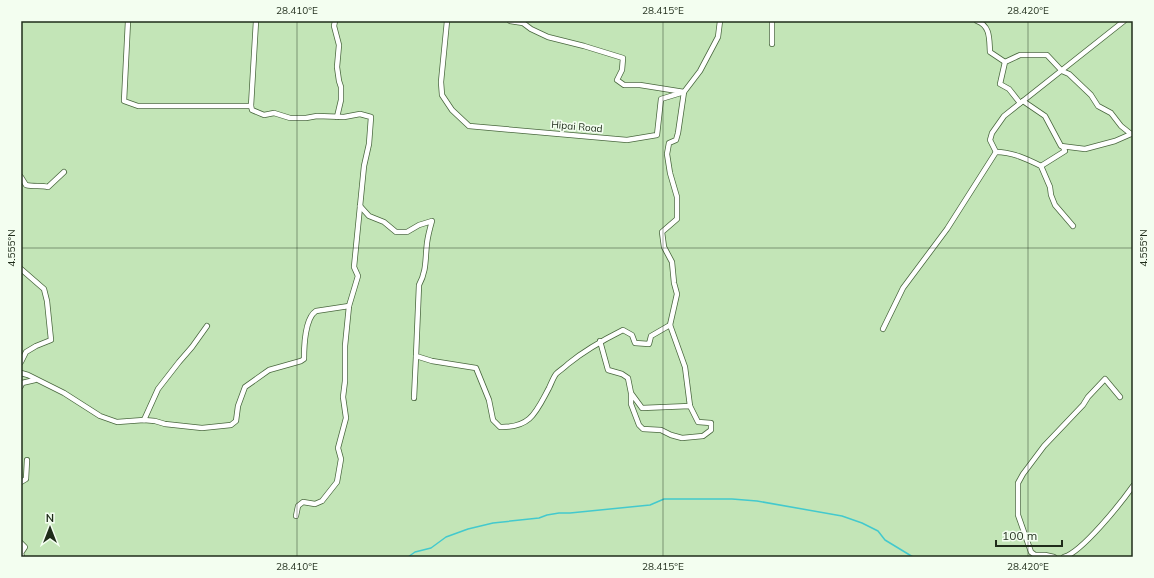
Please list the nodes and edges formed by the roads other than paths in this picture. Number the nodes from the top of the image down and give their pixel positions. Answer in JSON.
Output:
{"nodes":[{"id":1,"x":128,"y":21,"type":"edge"},
{"id":2,"x":256,"y":21,"type":"edge"},
{"id":3,"x":335,"y":21,"type":"edge"},
{"id":4,"x":447,"y":21,"type":"edge"},
{"id":5,"x":510,"y":21,"type":"edge"},
{"id":6,"x":720,"y":21,"type":"edge"},
{"id":7,"x":772,"y":21,"type":"edge"},
{"id":8,"x":977,"y":21,"type":"edge"},
{"id":9,"x":1124,"y":21,"type":"edge"},
{"id":10,"x":772,"y":44,"type":"dead end"},
{"id":11,"x":1005,"y":62,"type":"junction"},
{"id":12,"x":1062,"y":71,"type":"junction"},
{"id":13,"x":684,"y":92,"type":"junction"},
{"id":14,"x":1021,"y":102,"type":"junction"},
{"id":15,"x":251,"y":106,"type":"junction"},
{"id":16,"x":337,"y":117,"type":"junction"},
{"id":17,"x":1132,"y":134,"type":"edge"},
{"id":18,"x":1063,"y":147,"type":"junction"},
{"id":19,"x":996,"y":152,"type":"junction"},
{"id":20,"x":1041,"y":166,"type":"junction"},
{"id":21,"x":64,"y":172,"type":"dead end"},
{"id":22,"x":21,"y":177,"type":"edge"},
{"id":23,"x":360,"y":206,"type":"junction"},
{"id":24,"x":1073,"y":226,"type":"dead end"},
{"id":25,"x":21,"y":269,"type":"edge"},
{"id":26,"x":349,"y":306,"type":"junction"},
{"id":27,"x":670,"y":325,"type":"junction"},
{"id":28,"x":207,"y":326,"type":"dead end"},
{"id":29,"x":883,"y":329,"type":"dead end"},
{"id":30,"x":600,"y":341,"type":"junction"},
{"id":31,"x":416,"y":356,"type":"junction"},
{"id":32,"x":21,"y":362,"type":"edge"},
{"id":33,"x":21,"y":373,"type":"edge"},
{"id":34,"x":35,"y":380,"type":"junction"},
{"id":35,"x":21,"y":386,"type":"edge"},
{"id":36,"x":631,"y":393,"type":"junction"},
{"id":37,"x":1120,"y":397,"type":"dead end"},
{"id":38,"x":414,"y":398,"type":"dead end"},
{"id":39,"x":690,"y":406,"type":"junction"},
{"id":40,"x":144,"y":420,"type":"junction"},
{"id":41,"x":27,"y":460,"type":"dead end"},
{"id":42,"x":21,"y":482,"type":"edge"},
{"id":43,"x":1133,"y":486,"type":"edge"},
{"id":44,"x":296,"y":516,"type":"dead end"},
{"id":45,"x":21,"y":543,"type":"edge"},
{"id":46,"x":22,"y":557,"type":"edge"},
{"id":47,"x":1054,"y":557,"type":"edge"},
{"id":48,"x":1064,"y":557,"type":"edge"}],
"edges":[{"from":1,"to":15,"type":"street"},
{"from":2,"to":15,"type":"street"},
{"from":3,"to":16,"type":"street"},
{"from":4,"to":13,"type":"street","name":"Hipai Road"},
{"from":5,"to":13,"type":"street"},
{"from":6,"to":13,"type":"street"},
{"from":7,"to":10,"type":"street"},
{"from":8,"to":11,"type":"street"},
{"from":9,"to":12,"type":"street"},
{"from":11,"to":12,"type":"street"},
{"from":11,"to":14,"type":"street"},
{"from":12,"to":14,"type":"street"},
{"from":12,"to":17,"type":"street"},
{"from":13,"to":27,"type":"street"},
{"from":14,"to":18,"type":"street"},
{"from":14,"to":19,"type":"street"},
{"from":15,"to":16,"type":"street"},
{"from":16,"to":23,"type":"street"},
{"from":17,"to":18,"type":"street"},
{"from":18,"to":20,"type":"street"},
{"from":19,"to":20,"type":"street"},
{"from":19,"to":29,"type":"street"},
{"from":20,"to":24,"type":"street"},
{"from":21,"to":22,"type":"street"},
{"from":23,"to":26,"type":"street"},
{"from":23,"to":31,"type":"street"},
{"from":25,"to":32,"type":"street"},
{"from":26,"to":40,"type":"street"},
{"from":26,"to":44,"type":"street"},
{"from":27,"to":30,"type":"street"},
{"from":27,"to":39,"type":"street"},
{"from":28,"to":40,"type":"street"},
{"from":30,"to":31,"type":"street"},
{"from":30,"to":36,"type":"street"},
{"from":31,"to":38,"type":"street"},
{"from":33,"to":34,"type":"street"},
{"from":34,"to":35,"type":"street"},
{"from":34,"to":40,"type":"street"},
{"from":36,"to":39,"type":"street"},
{"from":36,"to":39,"type":"street"},
{"from":37,"to":47,"type":"street"},
{"from":41,"to":42,"type":"street"},
{"from":43,"to":48,"type":"street"},
{"from":45,"to":46,"type":"street"}]}
